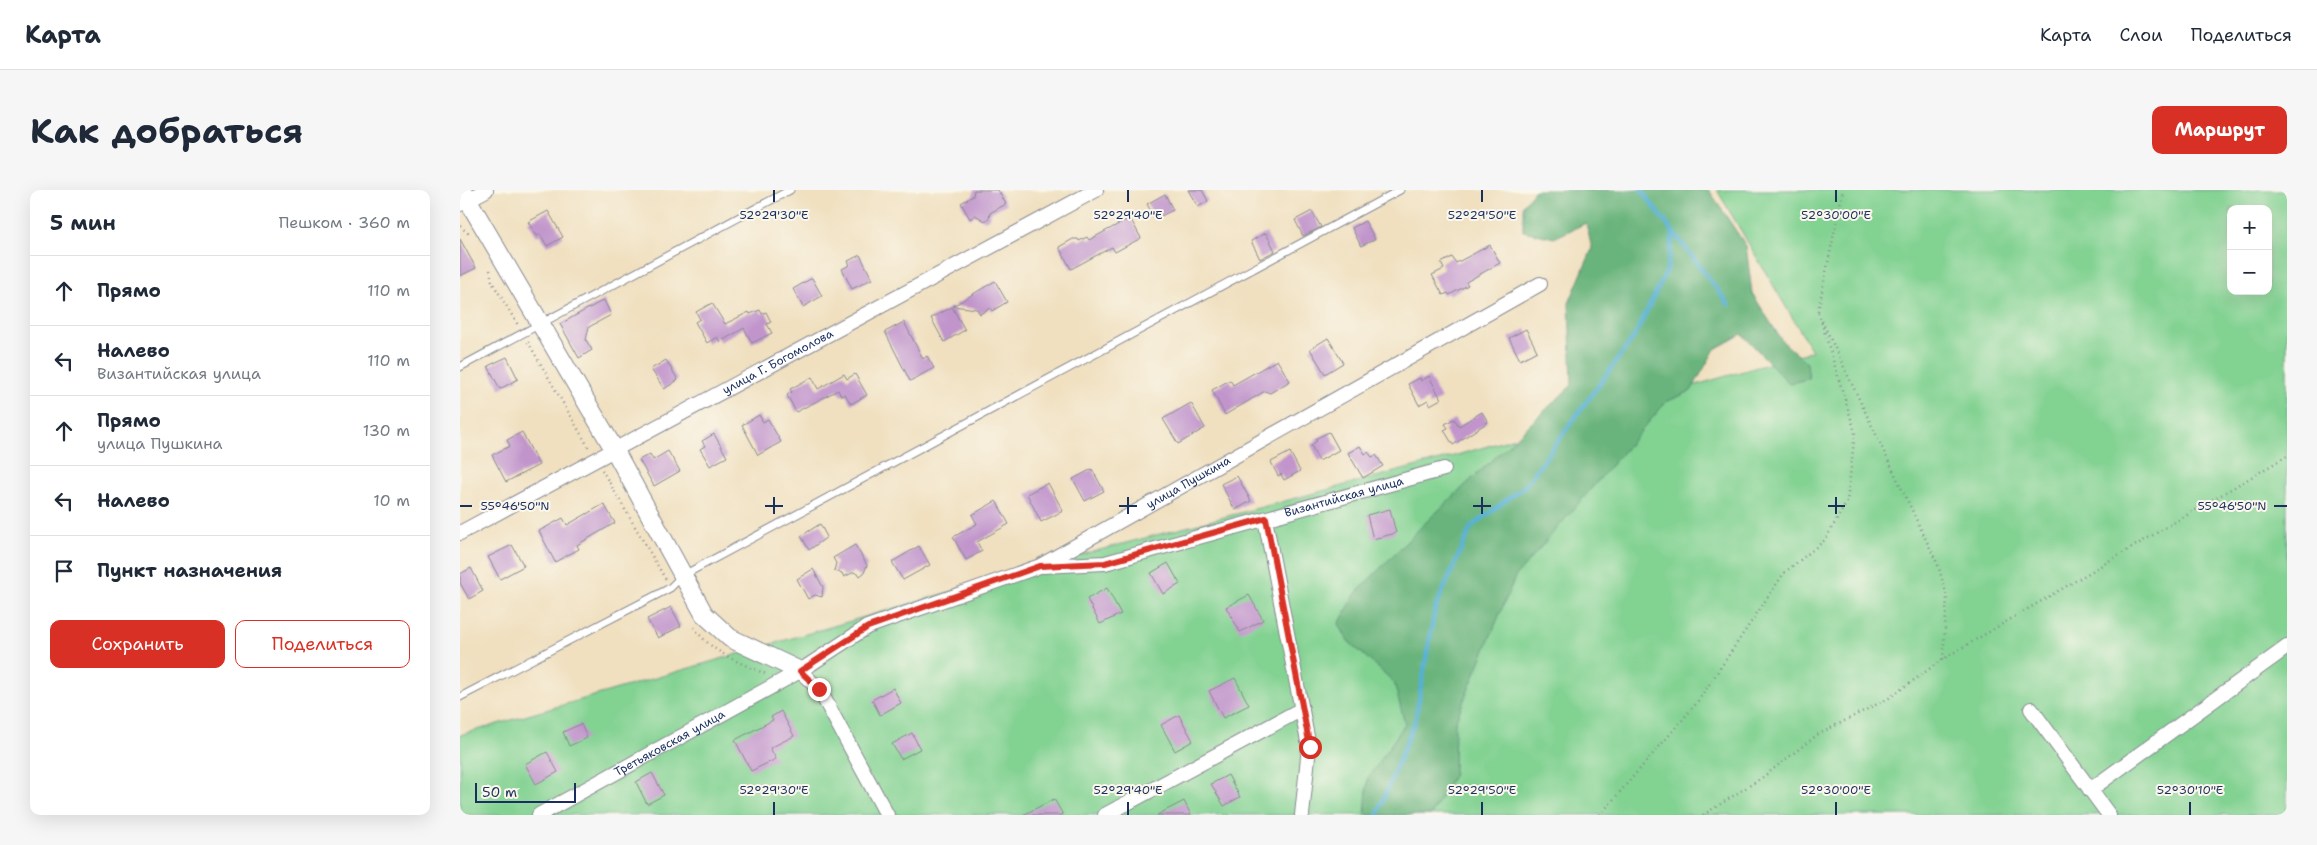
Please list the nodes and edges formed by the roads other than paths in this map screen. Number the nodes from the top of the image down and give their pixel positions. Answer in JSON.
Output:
{"nodes":[{"id":1,"x":486,"y":190,"type":"edge"},
{"id":2,"x":790,"y":190,"type":"edge"},
{"id":3,"x":1096,"y":190,"type":"edge"},
{"id":4,"x":1400,"y":190,"type":"edge"},
{"id":5,"x":463,"y":198,"type":"edge"},
{"id":6,"x":1540,"y":284,"type":"dead end"},
{"id":7,"x":540,"y":324,"type":"junction"},
{"id":8,"x":460,"y":368,"type":"edge"},
{"id":9,"x":614,"y":449,"type":"junction"},
{"id":10,"x":1444,"y":469,"type":"dead end"},
{"id":11,"x":1266,"y":518,"type":"junction"},
{"id":12,"x":460,"y":533,"type":"edge"},
{"id":13,"x":1040,"y":566,"type":"junction"},
{"id":14,"x":682,"y":576,"type":"junction"},
{"id":15,"x":2287,"y":647,"type":"edge"},
{"id":16,"x":800,"y":671,"type":"junction"},
{"id":17,"x":460,"y":697,"type":"edge"},
{"id":18,"x":1302,"y":709,"type":"junction"},
{"id":19,"x":2031,"y":709,"type":"dead end"},
{"id":20,"x":2090,"y":790,"type":"junction"},
{"id":21,"x":538,"y":815,"type":"edge"},
{"id":22,"x":887,"y":815,"type":"edge"},
{"id":23,"x":1105,"y":815,"type":"edge"},
{"id":24,"x":1302,"y":815,"type":"edge"},
{"id":25,"x":2109,"y":815,"type":"edge"}],
"edges":[{"from":1,"to":5,"type":"street"},
{"from":2,"to":7,"type":"lane"},
{"from":3,"to":9,"type":"street","name":"улица Г. Богомолова"},
{"from":4,"to":14,"type":"lane"},
{"from":5,"to":7,"type":"street"},
{"from":6,"to":13,"type":"street","name":"улица Пушкина"},
{"from":7,"to":8,"type":"lane"},
{"from":7,"to":9,"type":"street"},
{"from":9,"to":12,"type":"street","name":"улица Г. Богомолова"},
{"from":9,"to":14,"type":"street"},
{"from":10,"to":11,"type":"street","name":"Византийская улица"},
{"from":11,"to":13,"type":"street","name":"Византийская улица"},
{"from":11,"to":18,"type":"street"},
{"from":13,"to":16,"type":"street","name":"улица Пушкина"},
{"from":14,"to":16,"type":"street"},
{"from":14,"to":17,"type":"lane"},
{"from":15,"to":20,"type":"street"},
{"from":16,"to":21,"type":"street","name":"Третьяковская улица"},
{"from":16,"to":22,"type":"street"},
{"from":18,"to":23,"type":"street"},
{"from":18,"to":24,"type":"street"},
{"from":19,"to":20,"type":"street"},
{"from":20,"to":25,"type":"street"}]}
